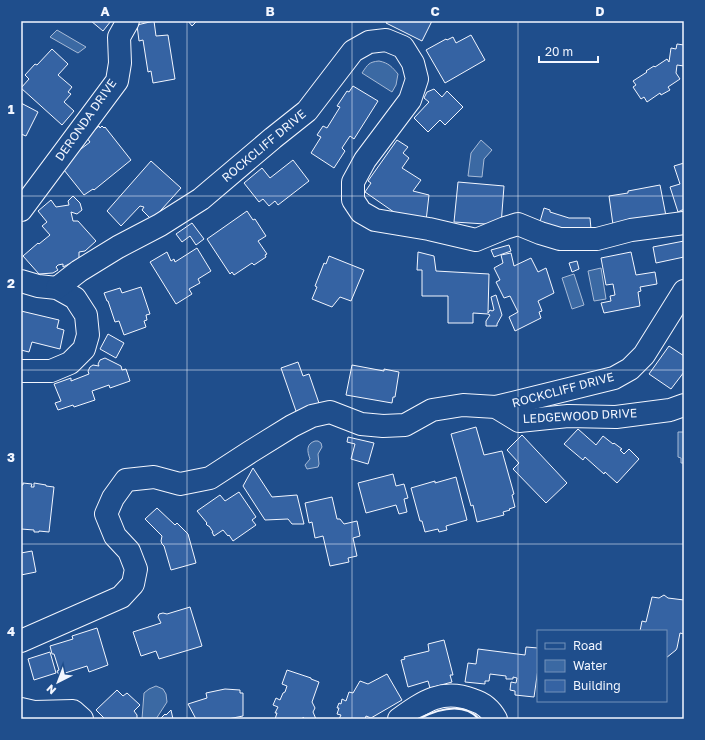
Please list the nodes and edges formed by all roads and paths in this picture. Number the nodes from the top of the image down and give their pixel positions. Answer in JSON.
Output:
{"nodes":[{"id":1,"x":128,"y":21,"type":"edge"},
{"id":2,"x":21,"y":210,"type":"edge"},
{"id":3,"x":684,"y":223,"type":"edge"},
{"id":4,"x":21,"y":281,"type":"edge"},
{"id":5,"x":56,"y":288,"type":"junction"},
{"id":6,"x":684,"y":291,"type":"edge"},
{"id":7,"x":21,"y":371,"type":"edge"},
{"id":8,"x":684,"y":405,"type":"edge"},
{"id":9,"x":496,"y":407,"type":"junction"},
{"id":10,"x":21,"y":641,"type":"edge"},
{"id":11,"x":21,"y":709,"type":"edge"},
{"id":12,"x":82,"y":719,"type":"edge"},
{"id":13,"x":399,"y":719,"type":"edge"},
{"id":14,"x":496,"y":719,"type":"edge"}],
"edges":[{"from":1,"to":2,"type":"street","name":"DERONDA DRIVE"},
{"from":3,"to":5,"type":"street","name":"ROCKCLIFF DRIVE"},
{"from":4,"to":5,"type":"street"},
{"from":5,"to":7,"type":"street"},
{"from":6,"to":9,"type":"street","name":"ROCKCLIFF DRIVE"},
{"from":8,"to":9,"type":"street","name":"LEDGEWOOD DRIVE"},
{"from":9,"to":10,"type":"street","name":"LEDGEWOOD DRIVE"},
{"from":11,"to":12,"type":"street"},
{"from":13,"to":14,"type":"street"}]}
